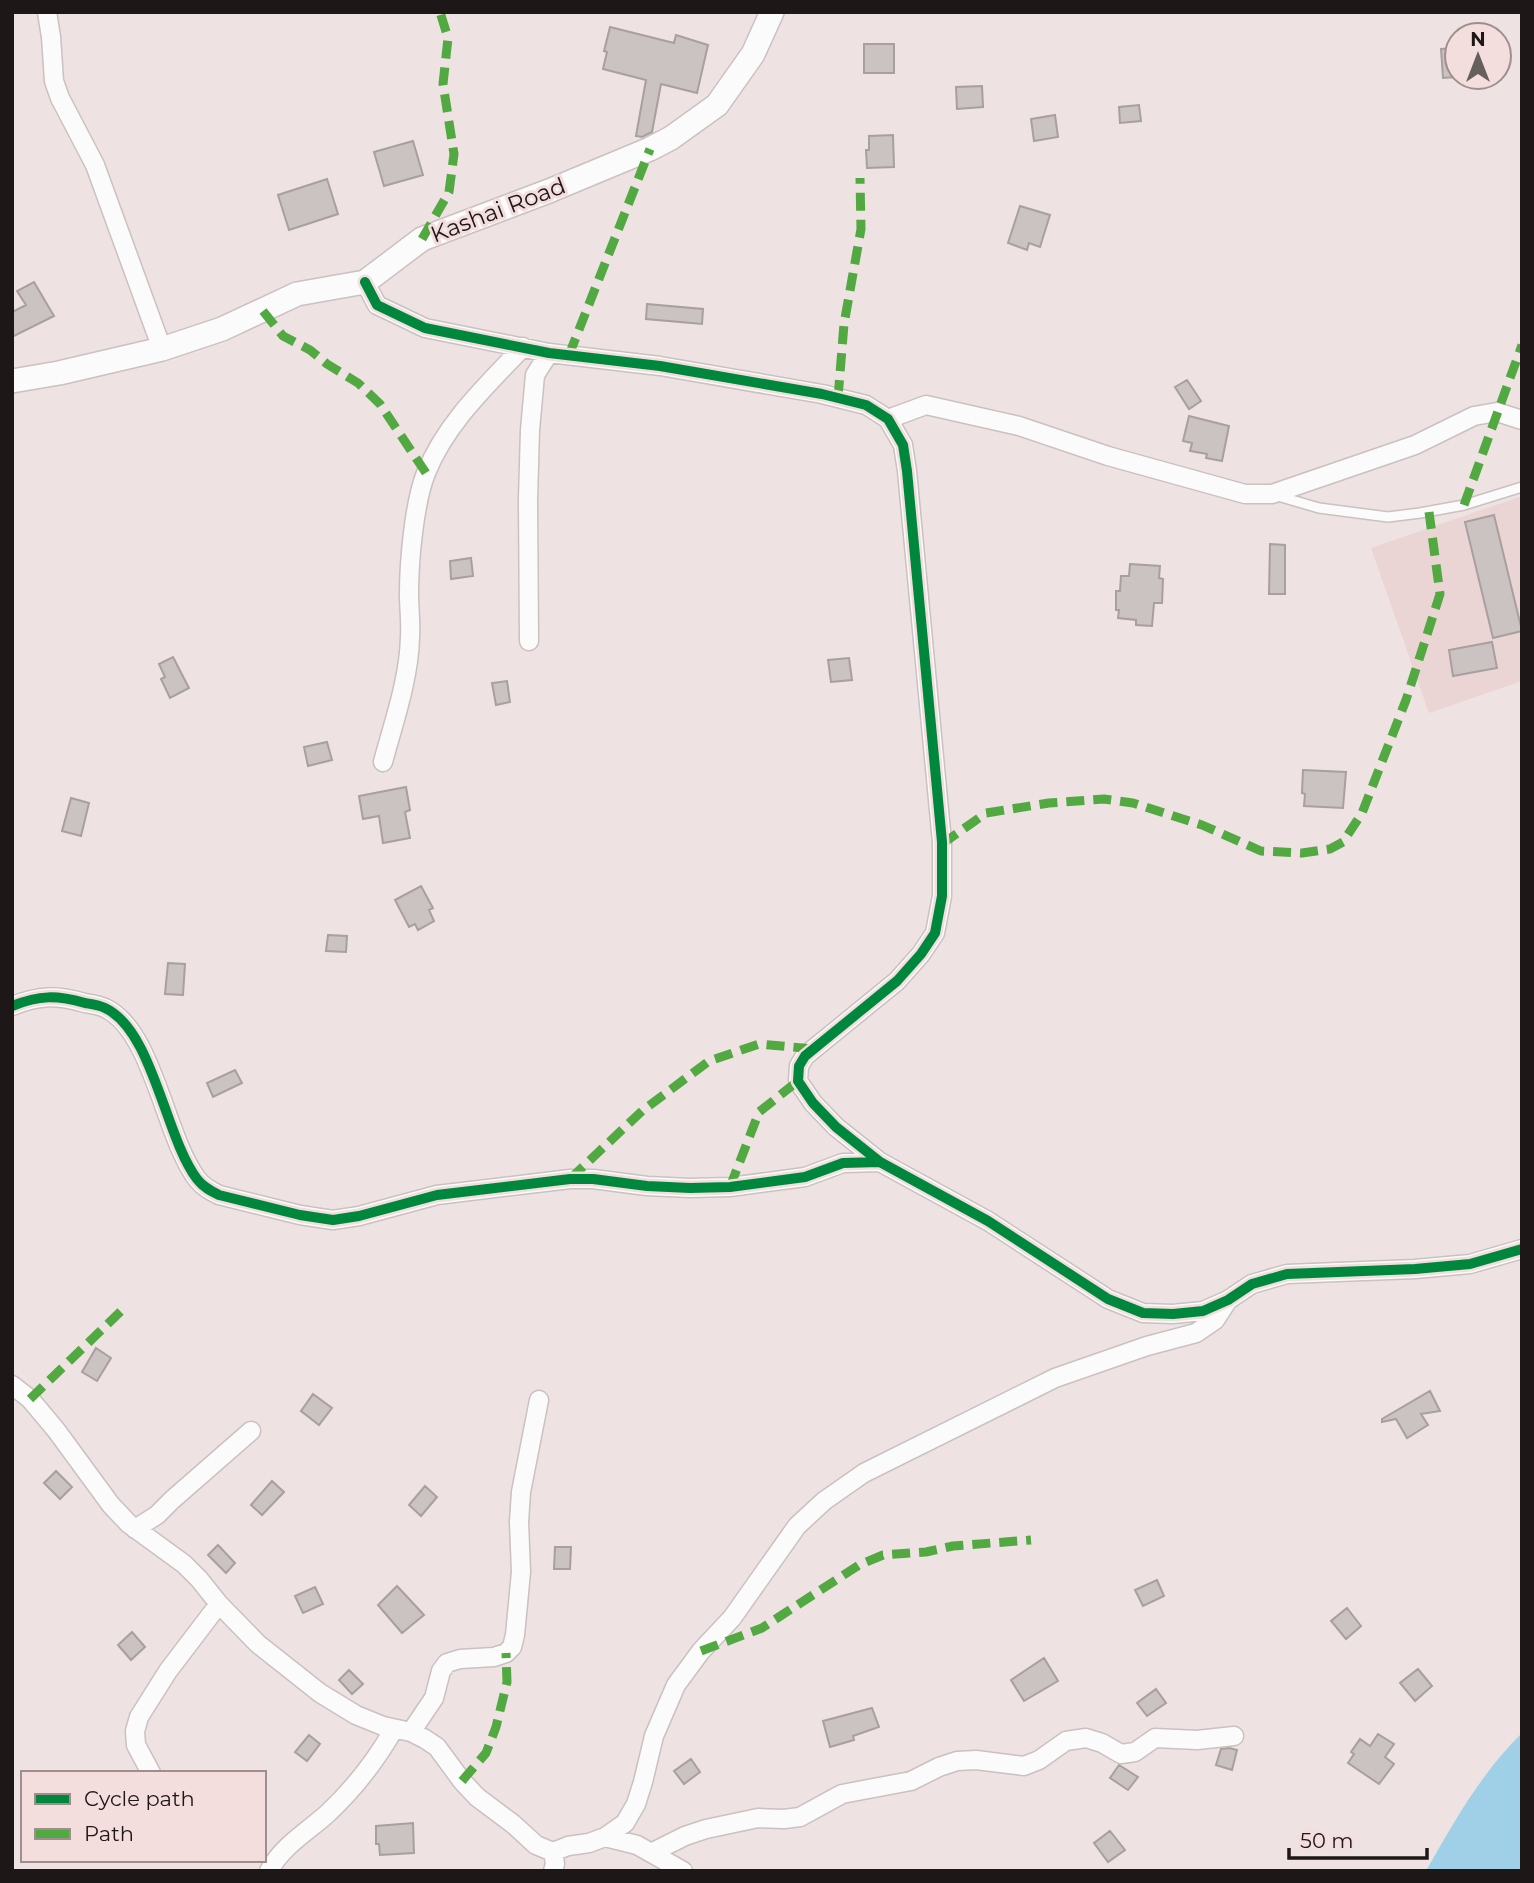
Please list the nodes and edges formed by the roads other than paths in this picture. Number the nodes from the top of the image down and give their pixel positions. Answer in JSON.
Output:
{"nodes":[{"id":1,"x":47,"y":12,"type":"edge"},
{"id":2,"x":772,"y":12,"type":"edge"},
{"id":3,"x":365,"y":282,"type":"junction"},
{"id":4,"x":523,"y":347,"type":"junction"},
{"id":5,"x":162,"y":349,"type":"junction"},
{"id":6,"x":549,"y":353,"type":"junction"},
{"id":7,"x":12,"y":381,"type":"edge"},
{"id":8,"x":888,"y":419,"type":"junction"},
{"id":9,"x":1522,"y":420,"type":"edge"},
{"id":10,"x":1522,"y":487,"type":"edge"},
{"id":11,"x":1272,"y":494,"type":"junction"},
{"id":12,"x":529,"y":641,"type":"dead end"},
{"id":13,"x":383,"y":762,"type":"dead end"},
{"id":14,"x":12,"y":1006,"type":"edge"},
{"id":15,"x":880,"y":1162,"type":"junction"},
{"id":16,"x":1522,"y":1249,"type":"edge"},
{"id":17,"x":1228,"y":1300,"type":"junction"},
{"id":18,"x":12,"y":1385,"type":"edge"},
{"id":19,"x":539,"y":1400,"type":"dead end"},
{"id":20,"x":251,"y":1431,"type":"dead end"},
{"id":21,"x":135,"y":1529,"type":"junction"},
{"id":22,"x":219,"y":1604,"type":"junction"},
{"id":23,"x":402,"y":1730,"type":"junction"},
{"id":24,"x":1234,"y":1737,"type":"dead end"},
{"id":25,"x":150,"y":1771,"type":"edge"},
{"id":26,"x":605,"y":1838,"type":"junction"},
{"id":27,"x":553,"y":1852,"type":"junction"},
{"id":28,"x":651,"y":1853,"type":"junction"},
{"id":29,"x":269,"y":1871,"type":"edge"},
{"id":30,"x":554,"y":1871,"type":"edge"},
{"id":31,"x":683,"y":1871,"type":"edge"}],
"edges":[{"from":1,"to":5,"type":"street"},
{"from":2,"to":3,"type":"street","name":"Kashai Road"},
{"from":3,"to":4,"type":"street"},
{"from":3,"to":5,"type":"street","name":"Kashai Road"},
{"from":4,"to":6,"type":"street"},
{"from":4,"to":13,"type":"street"},
{"from":5,"to":7,"type":"street","name":"Kashai Road"},
{"from":6,"to":8,"type":"street"},
{"from":6,"to":12,"type":"street"},
{"from":8,"to":11,"type":"street"},
{"from":8,"to":15,"type":"street"},
{"from":9,"to":11,"type":"street"},
{"from":10,"to":11,"type":"lane"},
{"from":14,"to":15,"type":"street"},
{"from":15,"to":17,"type":"street"},
{"from":16,"to":17,"type":"street"},
{"from":17,"to":26,"type":"street"},
{"from":18,"to":21,"type":"street"},
{"from":19,"to":23,"type":"street"},
{"from":20,"to":21,"type":"street"},
{"from":21,"to":22,"type":"street"},
{"from":22,"to":23,"type":"street"},
{"from":22,"to":25,"type":"street"},
{"from":23,"to":27,"type":"street"},
{"from":23,"to":29,"type":"street"},
{"from":24,"to":28,"type":"street"},
{"from":26,"to":27,"type":"street"},
{"from":26,"to":28,"type":"street"},
{"from":27,"to":30,"type":"street"},
{"from":28,"to":31,"type":"street"}]}
